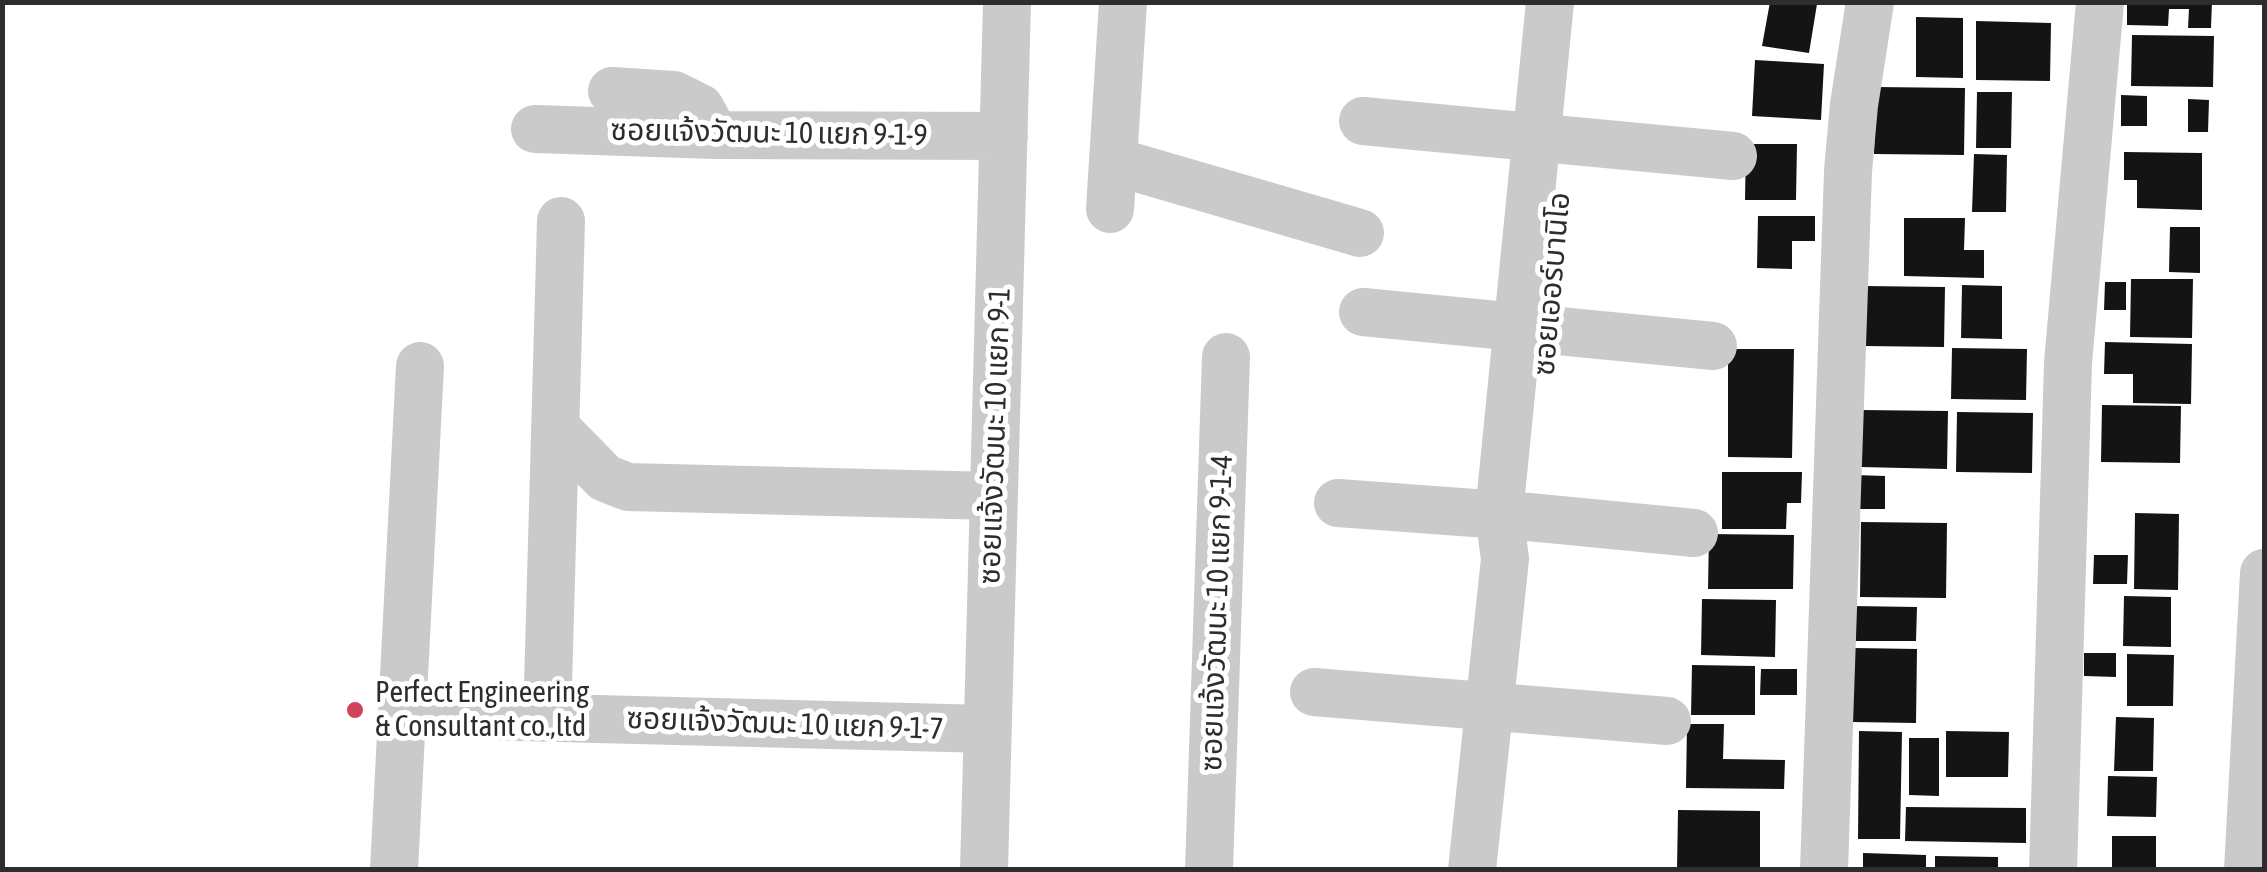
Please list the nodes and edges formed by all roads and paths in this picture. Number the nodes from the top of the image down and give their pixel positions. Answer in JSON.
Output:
{"nodes":[{"id":1,"x":1007,"y":2,"type":"edge"},
{"id":2,"x":1123,"y":2,"type":"edge"},
{"id":3,"x":1550,"y":2,"type":"edge"},
{"id":4,"x":1580,"y":2,"type":"edge"},
{"id":5,"x":1870,"y":2,"type":"edge"},
{"id":6,"x":2100,"y":2,"type":"edge"},
{"id":7,"x":612,"y":91,"type":"dead end"},
{"id":8,"x":1363,"y":121,"type":"dead end"},
{"id":9,"x":535,"y":129,"type":"dead end"},
{"id":10,"x":715,"y":135,"type":"junction"},
{"id":11,"x":1004,"y":136,"type":"junction"},
{"id":12,"x":1551,"y":140,"type":"junction"},
{"id":13,"x":1733,"y":156,"type":"dead end"},
{"id":14,"x":1113,"y":161,"type":"junction"},
{"id":15,"x":1110,"y":209,"type":"dead end"},
{"id":16,"x":561,"y":220,"type":"dead end"},
{"id":17,"x":1360,"y":232,"type":"dead end"},
{"id":18,"x":1363,"y":312,"type":"dead end"},
{"id":19,"x":1533,"y":330,"type":"junction"},
{"id":20,"x":1713,"y":346,"type":"dead end"},
{"id":21,"x":1226,"y":356,"type":"dead end"},
{"id":22,"x":420,"y":366,"type":"dead end"},
{"id":23,"x":556,"y":427,"type":"junction"},
{"id":24,"x":993,"y":496,"type":"junction"},
{"id":25,"x":1338,"y":503,"type":"dead end"},
{"id":26,"x":1511,"y":530,"type":"junction"},
{"id":27,"x":1694,"y":533,"type":"dead end"},
{"id":28,"x":2264,"y":573,"type":"edge"},
{"id":29,"x":2261,"y":681,"type":"edge"},
{"id":30,"x":548,"y":685,"type":"dead end"},
{"id":31,"x":1314,"y":692,"type":"dead end"},
{"id":32,"x":1487,"y":707,"type":"junction"},
{"id":33,"x":403,"y":714,"type":"junction"},
{"id":34,"x":1667,"y":721,"type":"dead end"},
{"id":35,"x":987,"y":730,"type":"junction"},
{"id":36,"x":394,"y":870,"type":"edge"},
{"id":37,"x":984,"y":870,"type":"edge"},
{"id":38,"x":1209,"y":870,"type":"edge"},
{"id":39,"x":1472,"y":870,"type":"edge"},
{"id":40,"x":1824,"y":870,"type":"edge"},
{"id":41,"x":2053,"y":870,"type":"edge"},
{"id":42,"x":2248,"y":870,"type":"edge"}],
"edges":[{"from":1,"to":11,"type":"street","name":"ซอยแจ้งวัฒนะ 10 แยก 9-1"},
{"from":2,"to":14,"type":"street"},
{"from":3,"to":12,"type":"street","name":"ซอยเออร์บานิโอ"},
{"from":4,"to":12,"type":"street","name":"ซอยเออร์บานิโอ"},
{"from":5,"to":40,"type":"street"},
{"from":6,"to":41,"type":"street"},
{"from":7,"to":10,"type":"street"},
{"from":8,"to":12,"type":"street"},
{"from":9,"to":10,"type":"street","name":"ซอยแจ้งวัฒนะ 10 แยก 9-1-9"},
{"from":10,"to":11,"type":"street","name":"ซอยแจ้งวัฒนะ 10 แยก 9-1-9"},
{"from":11,"to":24,"type":"street","name":"ซอยแจ้งวัฒนะ 10 แยก 9-1"},
{"from":12,"to":13,"type":"street"},
{"from":12,"to":19,"type":"street","name":"ซอยเออร์บานิโอ"},
{"from":14,"to":15,"type":"street"},
{"from":14,"to":17,"type":"street"},
{"from":16,"to":23,"type":"street"},
{"from":18,"to":19,"type":"street"},
{"from":19,"to":20,"type":"street"},
{"from":19,"to":26,"type":"street","name":"ซอยเออร์บานิโอ"},
{"from":21,"to":38,"type":"street","name":"ซอยแจ้งวัฒนะ 10 แยก 9-1-4"},
{"from":22,"to":33,"type":"street"},
{"from":23,"to":24,"type":"street"},
{"from":23,"to":30,"type":"street"},
{"from":24,"to":35,"type":"street","name":"ซอยแจ้งวัฒนะ 10 แยก 9-1"},
{"from":25,"to":26,"type":"street"},
{"from":26,"to":27,"type":"street"},
{"from":26,"to":32,"type":"street","name":"ซอยเออร์บานิโอ"},
{"from":28,"to":29,"type":"street"},
{"from":29,"to":42,"type":"street"},
{"from":31,"to":32,"type":"street"},
{"from":32,"to":34,"type":"street"},
{"from":32,"to":39,"type":"street","name":"ซอยเออร์บานิโอ"},
{"from":33,"to":35,"type":"street","name":"ซอยแจ้งวัฒนะ 10 แยก 9-1-7"},
{"from":33,"to":36,"type":"street"},
{"from":35,"to":37,"type":"street","name":"ซอยแจ้งวัฒนะ 10 แยก 9-1"}]}
